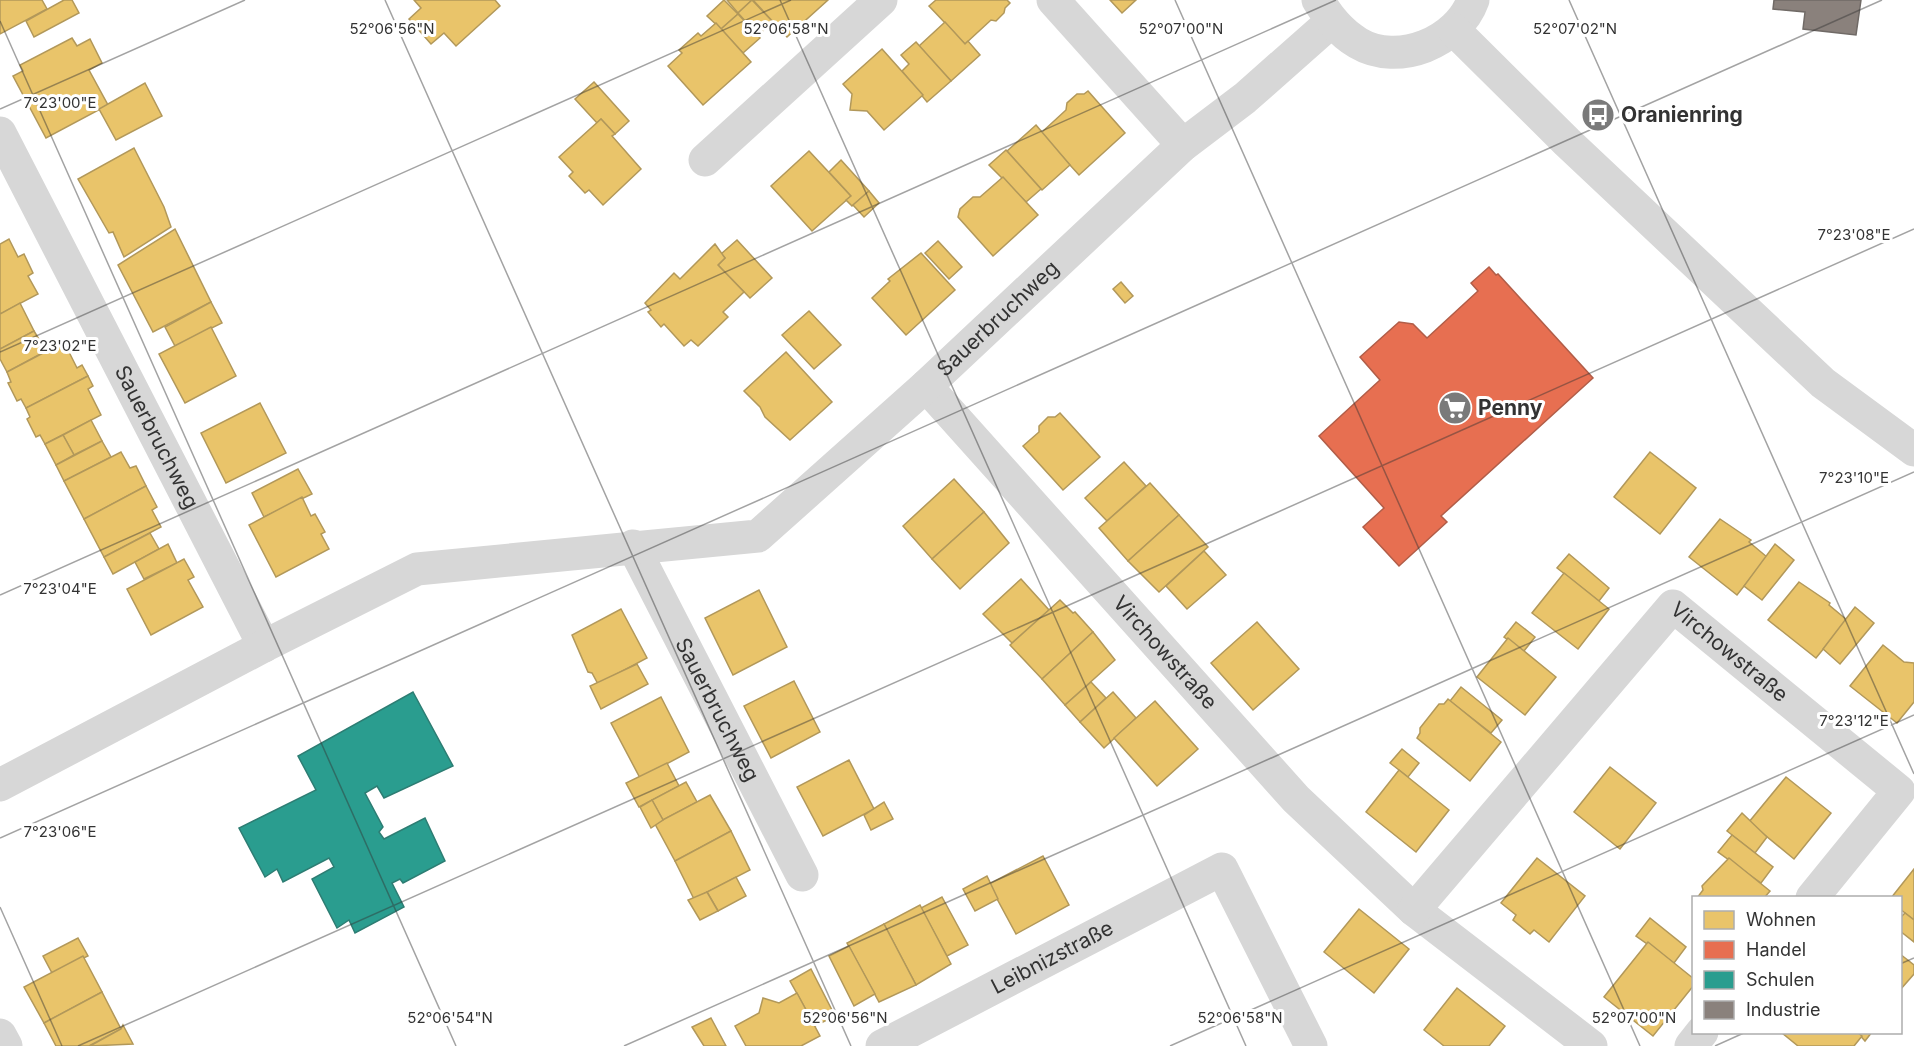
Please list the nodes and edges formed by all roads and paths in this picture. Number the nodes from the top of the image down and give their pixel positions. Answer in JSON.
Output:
{"nodes":[{"id":1,"x":881,"y":0,"type":"edge"},
{"id":2,"x":1053,"y":0,"type":"edge"},
{"id":3,"x":1473,"y":0,"type":"edge"},
{"id":4,"x":1325,"y":11,"type":"edge"},
{"id":5,"x":1454,"y":30,"type":"junction"},
{"id":6,"x":0,"y":133,"type":"edge"},
{"id":7,"x":1183,"y":145,"type":"junction"},
{"id":8,"x":705,"y":160,"type":"dead end"},
{"id":9,"x":926,"y":386,"type":"junction"},
{"id":10,"x":1914,"y":450,"type":"edge"},
{"id":11,"x":633,"y":546,"type":"junction"},
{"id":12,"x":264,"y":646,"type":"junction"},
{"id":13,"x":0,"y":785,"type":"edge"},
{"id":14,"x":1906,"y":797,"type":"edge"},
{"id":15,"x":802,"y":875,"type":"dead end"},
{"id":16,"x":1813,"y":896,"type":"edge"},
{"id":17,"x":1414,"y":910,"type":"junction"},
{"id":18,"x":1700,"y":1034,"type":"edge"},
{"id":19,"x":0,"y":1035,"type":"edge"},
{"id":20,"x":6,"y":1046,"type":"edge"},
{"id":21,"x":882,"y":1046,"type":"edge"},
{"id":22,"x":1311,"y":1046,"type":"edge"},
{"id":23,"x":1590,"y":1046,"type":"edge"},
{"id":24,"x":1690,"y":1046,"type":"edge"}],
"edges":[{"from":1,"to":8,"type":"street"},
{"from":2,"to":7,"type":"street"},
{"from":3,"to":5,"type":"street"},
{"from":4,"to":5,"type":"street"},
{"from":4,"to":7,"type":"street","name":"Sauerbruchweg"},
{"from":5,"to":10,"type":"street"},
{"from":6,"to":12,"type":"street","name":"Sauerbruchweg"},
{"from":7,"to":9,"type":"street","name":"Sauerbruchweg"},
{"from":9,"to":11,"type":"street","name":"Sauerbruchweg"},
{"from":9,"to":17,"type":"street","name":"Virchowstraße"},
{"from":11,"to":12,"type":"street","name":"Sauerbruchweg"},
{"from":11,"to":15,"type":"street","name":"Sauerbruchweg"},
{"from":12,"to":13,"type":"street","name":"Sauerbruchweg"},
{"from":14,"to":16,"type":"street","name":"Virchowstraße"},
{"from":14,"to":17,"type":"street","name":"Virchowstraße"},
{"from":17,"to":23,"type":"street","name":"Virchowstraße"},
{"from":18,"to":24,"type":"street"},
{"from":19,"to":20,"type":"street"},
{"from":21,"to":22,"type":"street","name":"Leibnizstraße"}]}
